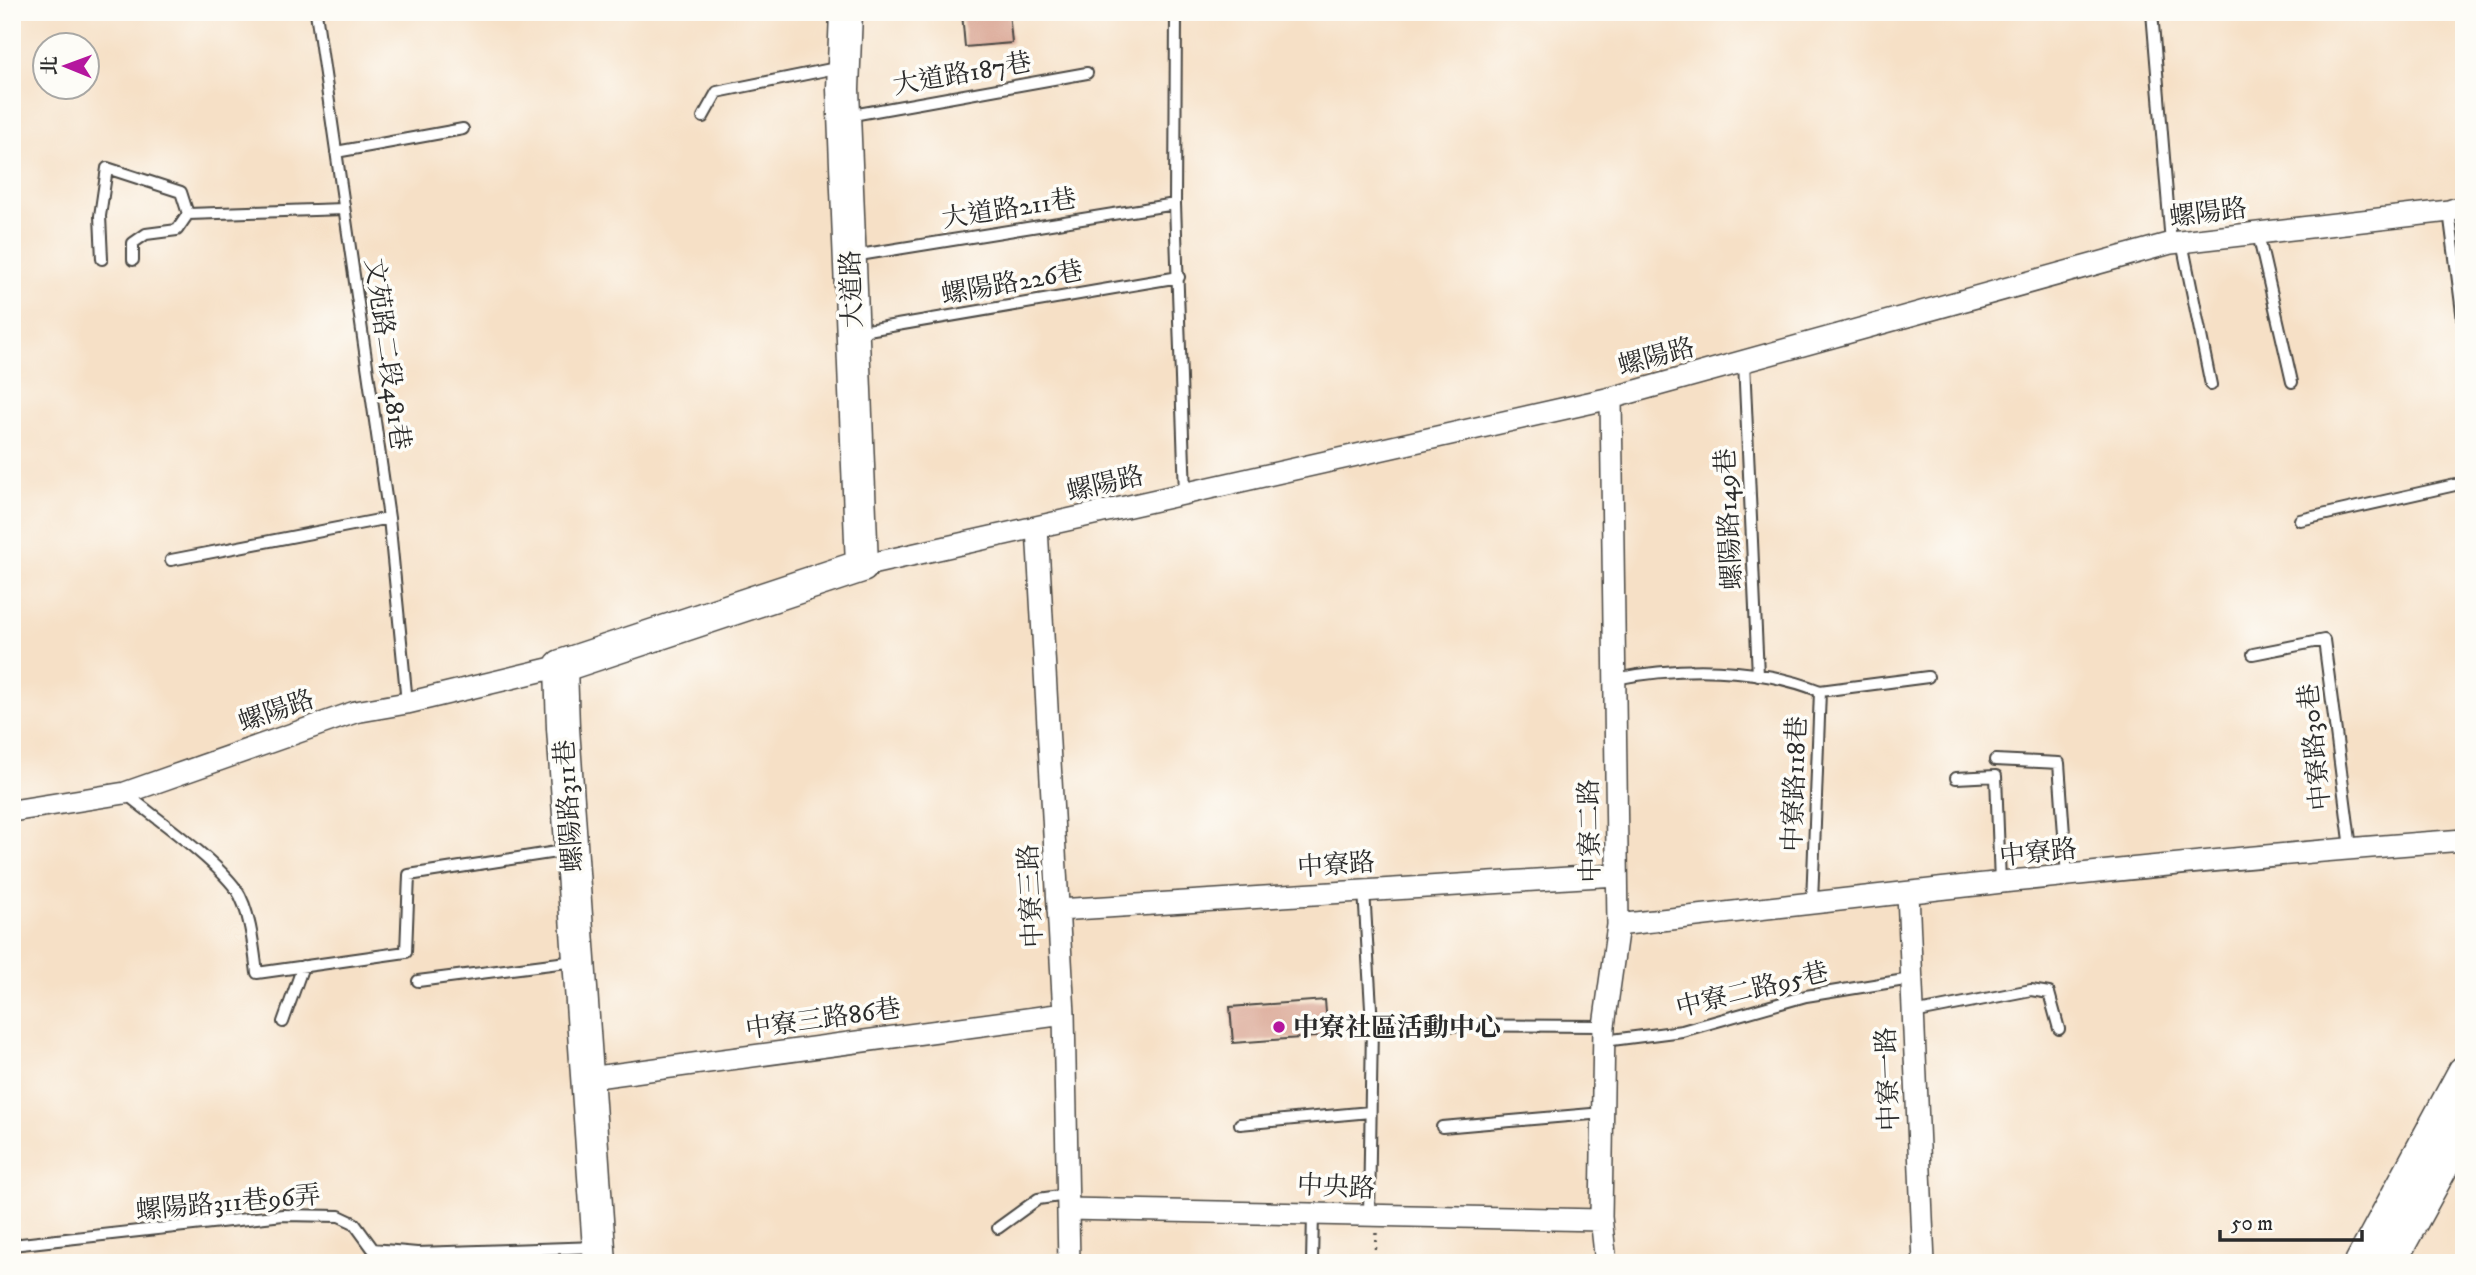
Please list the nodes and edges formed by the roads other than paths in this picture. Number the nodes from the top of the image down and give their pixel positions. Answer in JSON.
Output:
{"nodes":[{"id":1,"x":316,"y":12,"type":"edge"},
{"id":2,"x":846,"y":12,"type":"edge"},
{"id":3,"x":1176,"y":12,"type":"edge"},
{"id":4,"x":2152,"y":12,"type":"edge"},
{"id":5,"x":844,"y":66,"type":"junction"},
{"id":6,"x":1087,"y":73,"type":"dead end"},
{"id":7,"x":703,"y":117,"type":"dead end"},
{"id":8,"x":844,"y":117,"type":"junction"},
{"id":9,"x":463,"y":130,"type":"dead end"},
{"id":10,"x":336,"y":152,"type":"junction"},
{"id":11,"x":1175,"y":204,"type":"junction"},
{"id":12,"x":2456,"y":208,"type":"edge"},
{"id":13,"x":344,"y":209,"type":"junction"},
{"id":14,"x":188,"y":214,"type":"junction"},
{"id":15,"x":2258,"y":234,"type":"junction"},
{"id":16,"x":2177,"y":243,"type":"junction"},
{"id":17,"x":850,"y":256,"type":"junction"},
{"id":18,"x":102,"y":260,"type":"dead end"},
{"id":19,"x":133,"y":260,"type":"dead end"},
{"id":20,"x":1179,"y":277,"type":"junction"},
{"id":21,"x":2464,"y":328,"type":"edge"},
{"id":22,"x":853,"y":332,"type":"junction"},
{"id":23,"x":1744,"y":362,"type":"junction"},
{"id":24,"x":2292,"y":382,"type":"dead end"},
{"id":25,"x":2211,"y":385,"type":"dead end"},
{"id":26,"x":1611,"y":398,"type":"junction"},
{"id":27,"x":2464,"y":483,"type":"edge"},
{"id":28,"x":1185,"y":494,"type":"junction"},
{"id":29,"x":389,"y":518,"type":"junction"},
{"id":30,"x":2300,"y":520,"type":"dead end"},
{"id":31,"x":1037,"y":527,"type":"junction"},
{"id":32,"x":172,"y":560,"type":"dead end"},
{"id":33,"x":862,"y":566,"type":"junction"},
{"id":34,"x":2253,"y":654,"type":"dead end"},
{"id":35,"x":561,"y":666,"type":"junction"},
{"id":36,"x":1758,"y":675,"type":"junction"},
{"id":37,"x":1928,"y":677,"type":"dead end"},
{"id":38,"x":1615,"y":679,"type":"junction"},
{"id":39,"x":1820,"y":691,"type":"junction"},
{"id":40,"x":407,"y":703,"type":"junction"},
{"id":41,"x":1995,"y":760,"type":"dead end"},
{"id":42,"x":1956,"y":778,"type":"dead end"},
{"id":43,"x":125,"y":793,"type":"junction"},
{"id":44,"x":12,"y":811,"type":"edge"},
{"id":45,"x":2464,"y":841,"type":"edge"},
{"id":46,"x":2351,"y":848,"type":"junction"},
{"id":47,"x":572,"y":850,"type":"junction"},
{"id":48,"x":1618,"y":875,"type":"junction"},
{"id":49,"x":2067,"y":877,"type":"junction"},
{"id":50,"x":2000,"y":883,"type":"junction"},
{"id":51,"x":1364,"y":890,"type":"junction"},
{"id":52,"x":1908,"y":892,"type":"junction"},
{"id":53,"x":1812,"y":903,"type":"junction"},
{"id":54,"x":1058,"y":910,"type":"junction"},
{"id":55,"x":1619,"y":925,"type":"junction"},
{"id":56,"x":580,"y":961,"type":"junction"},
{"id":57,"x":303,"y":966,"type":"junction"},
{"id":58,"x":1911,"y":979,"type":"junction"},
{"id":59,"x":418,"y":981,"type":"dead end"},
{"id":60,"x":1913,"y":1013,"type":"junction"},
{"id":61,"x":1065,"y":1014,"type":"junction"},
{"id":62,"x":283,"y":1022,"type":"dead end"},
{"id":63,"x":1371,"y":1025,"type":"junction"},
{"id":64,"x":2059,"y":1029,"type":"dead end"},
{"id":65,"x":1604,"y":1033,"type":"junction"},
{"id":66,"x":2464,"y":1072,"type":"edge"},
{"id":67,"x":589,"y":1078,"type":"junction"},
{"id":68,"x":1370,"y":1112,"type":"junction"},
{"id":69,"x":1603,"y":1113,"type":"junction"},
{"id":70,"x":1240,"y":1124,"type":"dead end"},
{"id":71,"x":2464,"y":1126,"type":"edge"},
{"id":72,"x":1443,"y":1127,"type":"dead end"},
{"id":73,"x":1068,"y":1202,"type":"junction"},
{"id":74,"x":1314,"y":1212,"type":"junction"},
{"id":75,"x":1372,"y":1217,"type":"junction"},
{"id":76,"x":1601,"y":1220,"type":"junction"},
{"id":77,"x":998,"y":1228,"type":"dead end"},
{"id":78,"x":12,"y":1245,"type":"edge"},
{"id":79,"x":600,"y":1255,"type":"edge"},
{"id":80,"x":2377,"y":1258,"type":"edge"},
{"id":81,"x":1069,"y":1263,"type":"edge"},
{"id":82,"x":1312,"y":1263,"type":"edge"},
{"id":83,"x":1606,"y":1263,"type":"edge"},
{"id":84,"x":1924,"y":1263,"type":"edge"}],
"edges":[{"from":1,"to":10,"type":"lane","name":"文苑路二段481巷"},
{"from":2,"to":5,"type":"street","name":"大道路"},
{"from":3,"to":11,"type":"lane"},
{"from":4,"to":16,"type":"lane"},
{"from":5,"to":7,"type":"lane"},
{"from":5,"to":8,"type":"street","name":"大道路"},
{"from":6,"to":8,"type":"lane","name":"大道路187巷"},
{"from":8,"to":17,"type":"street","name":"大道路"},
{"from":9,"to":10,"type":"lane"},
{"from":10,"to":13,"type":"lane","name":"文苑路二段481巷"},
{"from":11,"to":17,"type":"lane","name":"大道路211巷"},
{"from":11,"to":20,"type":"lane"},
{"from":12,"to":15,"type":"street","name":"螺陽路"},
{"from":12,"to":21,"type":"lane"},
{"from":13,"to":14,"type":"lane"},
{"from":13,"to":29,"type":"lane","name":"文苑路二段481巷"},
{"from":14,"to":18,"type":"lane"},
{"from":14,"to":19,"type":"lane"},
{"from":15,"to":16,"type":"street","name":"螺陽路"},
{"from":15,"to":24,"type":"lane"},
{"from":16,"to":23,"type":"street","name":"螺陽路"},
{"from":16,"to":25,"type":"lane"},
{"from":17,"to":22,"type":"street","name":"大道路"},
{"from":20,"to":22,"type":"lane","name":"螺陽路226巷"},
{"from":20,"to":28,"type":"lane"},
{"from":22,"to":33,"type":"street","name":"大道路"},
{"from":23,"to":26,"type":"street","name":"螺陽路"},
{"from":23,"to":36,"type":"lane","name":"螺陽路149巷"},
{"from":26,"to":28,"type":"street","name":"螺陽路"},
{"from":26,"to":38,"type":"street","name":"中寮二路"},
{"from":27,"to":30,"type":"lane"},
{"from":28,"to":31,"type":"street","name":"螺陽路"},
{"from":29,"to":32,"type":"lane"},
{"from":29,"to":40,"type":"lane","name":"文苑路二段481巷"},
{"from":31,"to":33,"type":"street","name":"螺陽路"},
{"from":31,"to":54,"type":"street","name":"中寮三路"},
{"from":33,"to":35,"type":"street"},
{"from":34,"to":46,"type":"lane","name":"中寮路30巷"},
{"from":35,"to":40,"type":"street","name":"螺陽路"},
{"from":35,"to":47,"type":"street","name":"螺陽路311巷"},
{"from":36,"to":38,"type":"lane"},
{"from":36,"to":39,"type":"lane"},
{"from":37,"to":39,"type":"lane","name":"中寮路118巷"},
{"from":38,"to":48,"type":"street","name":"中寮二路"},
{"from":39,"to":53,"type":"lane","name":"中寮路118巷"},
{"from":40,"to":43,"type":"street","name":"螺陽路"},
{"from":41,"to":49,"type":"lane"},
{"from":42,"to":50,"type":"lane"},
{"from":43,"to":44,"type":"street","name":"螺陽路"},
{"from":43,"to":57,"type":"lane"},
{"from":45,"to":46,"type":"street","name":"中寮路"},
{"from":46,"to":49,"type":"street","name":"中寮路"},
{"from":47,"to":56,"type":"street","name":"螺陽路311巷"},
{"from":47,"to":57,"type":"lane"},
{"from":48,"to":51,"type":"street","name":"中寮路"},
{"from":48,"to":55,"type":"street","name":"中寮二路"},
{"from":49,"to":50,"type":"street","name":"中寮路"},
{"from":50,"to":52,"type":"street","name":"中寮路"},
{"from":51,"to":54,"type":"street","name":"中寮路"},
{"from":51,"to":63,"type":"lane"},
{"from":52,"to":53,"type":"street","name":"中寮路"},
{"from":52,"to":58,"type":"street","name":"中寮一路"},
{"from":53,"to":55,"type":"street","name":"中寮路"},
{"from":54,"to":61,"type":"street","name":"中寮三路"},
{"from":55,"to":65,"type":"street","name":"中寮二路"},
{"from":56,"to":59,"type":"lane"},
{"from":56,"to":67,"type":"street","name":"螺陽路311巷"},
{"from":57,"to":62,"type":"lane"},
{"from":58,"to":60,"type":"street","name":"中寮一路"},
{"from":58,"to":65,"type":"lane","name":"中寮二路95巷"},
{"from":60,"to":64,"type":"lane"},
{"from":60,"to":84,"type":"street","name":"中寮一路"},
{"from":61,"to":67,"type":"street","name":"中寮三路86巷"},
{"from":61,"to":73,"type":"street","name":"中寮三路"},
{"from":63,"to":65,"type":"lane","name":"中寮二路95巷"},
{"from":63,"to":68,"type":"lane"},
{"from":65,"to":69,"type":"street","name":"中寮二路"},
{"from":66,"to":80,"type":"street"},
{"from":67,"to":79,"type":"street","name":"螺陽路311巷"},
{"from":68,"to":70,"type":"lane"},
{"from":68,"to":75,"type":"lane"},
{"from":69,"to":72,"type":"lane"},
{"from":69,"to":76,"type":"street","name":"中寮二路"},
{"from":71,"to":80,"type":"street"},
{"from":73,"to":74,"type":"street","name":"中央路"},
{"from":73,"to":77,"type":"lane"},
{"from":73,"to":81,"type":"street","name":"中寮三路"},
{"from":74,"to":75,"type":"street","name":"中央路"},
{"from":74,"to":82,"type":"lane"},
{"from":75,"to":76,"type":"street","name":"中央路"},
{"from":76,"to":83,"type":"street","name":"中寮二路"},
{"from":78,"to":79,"type":"lane","name":"螺陽路311巷96弄"}]}
